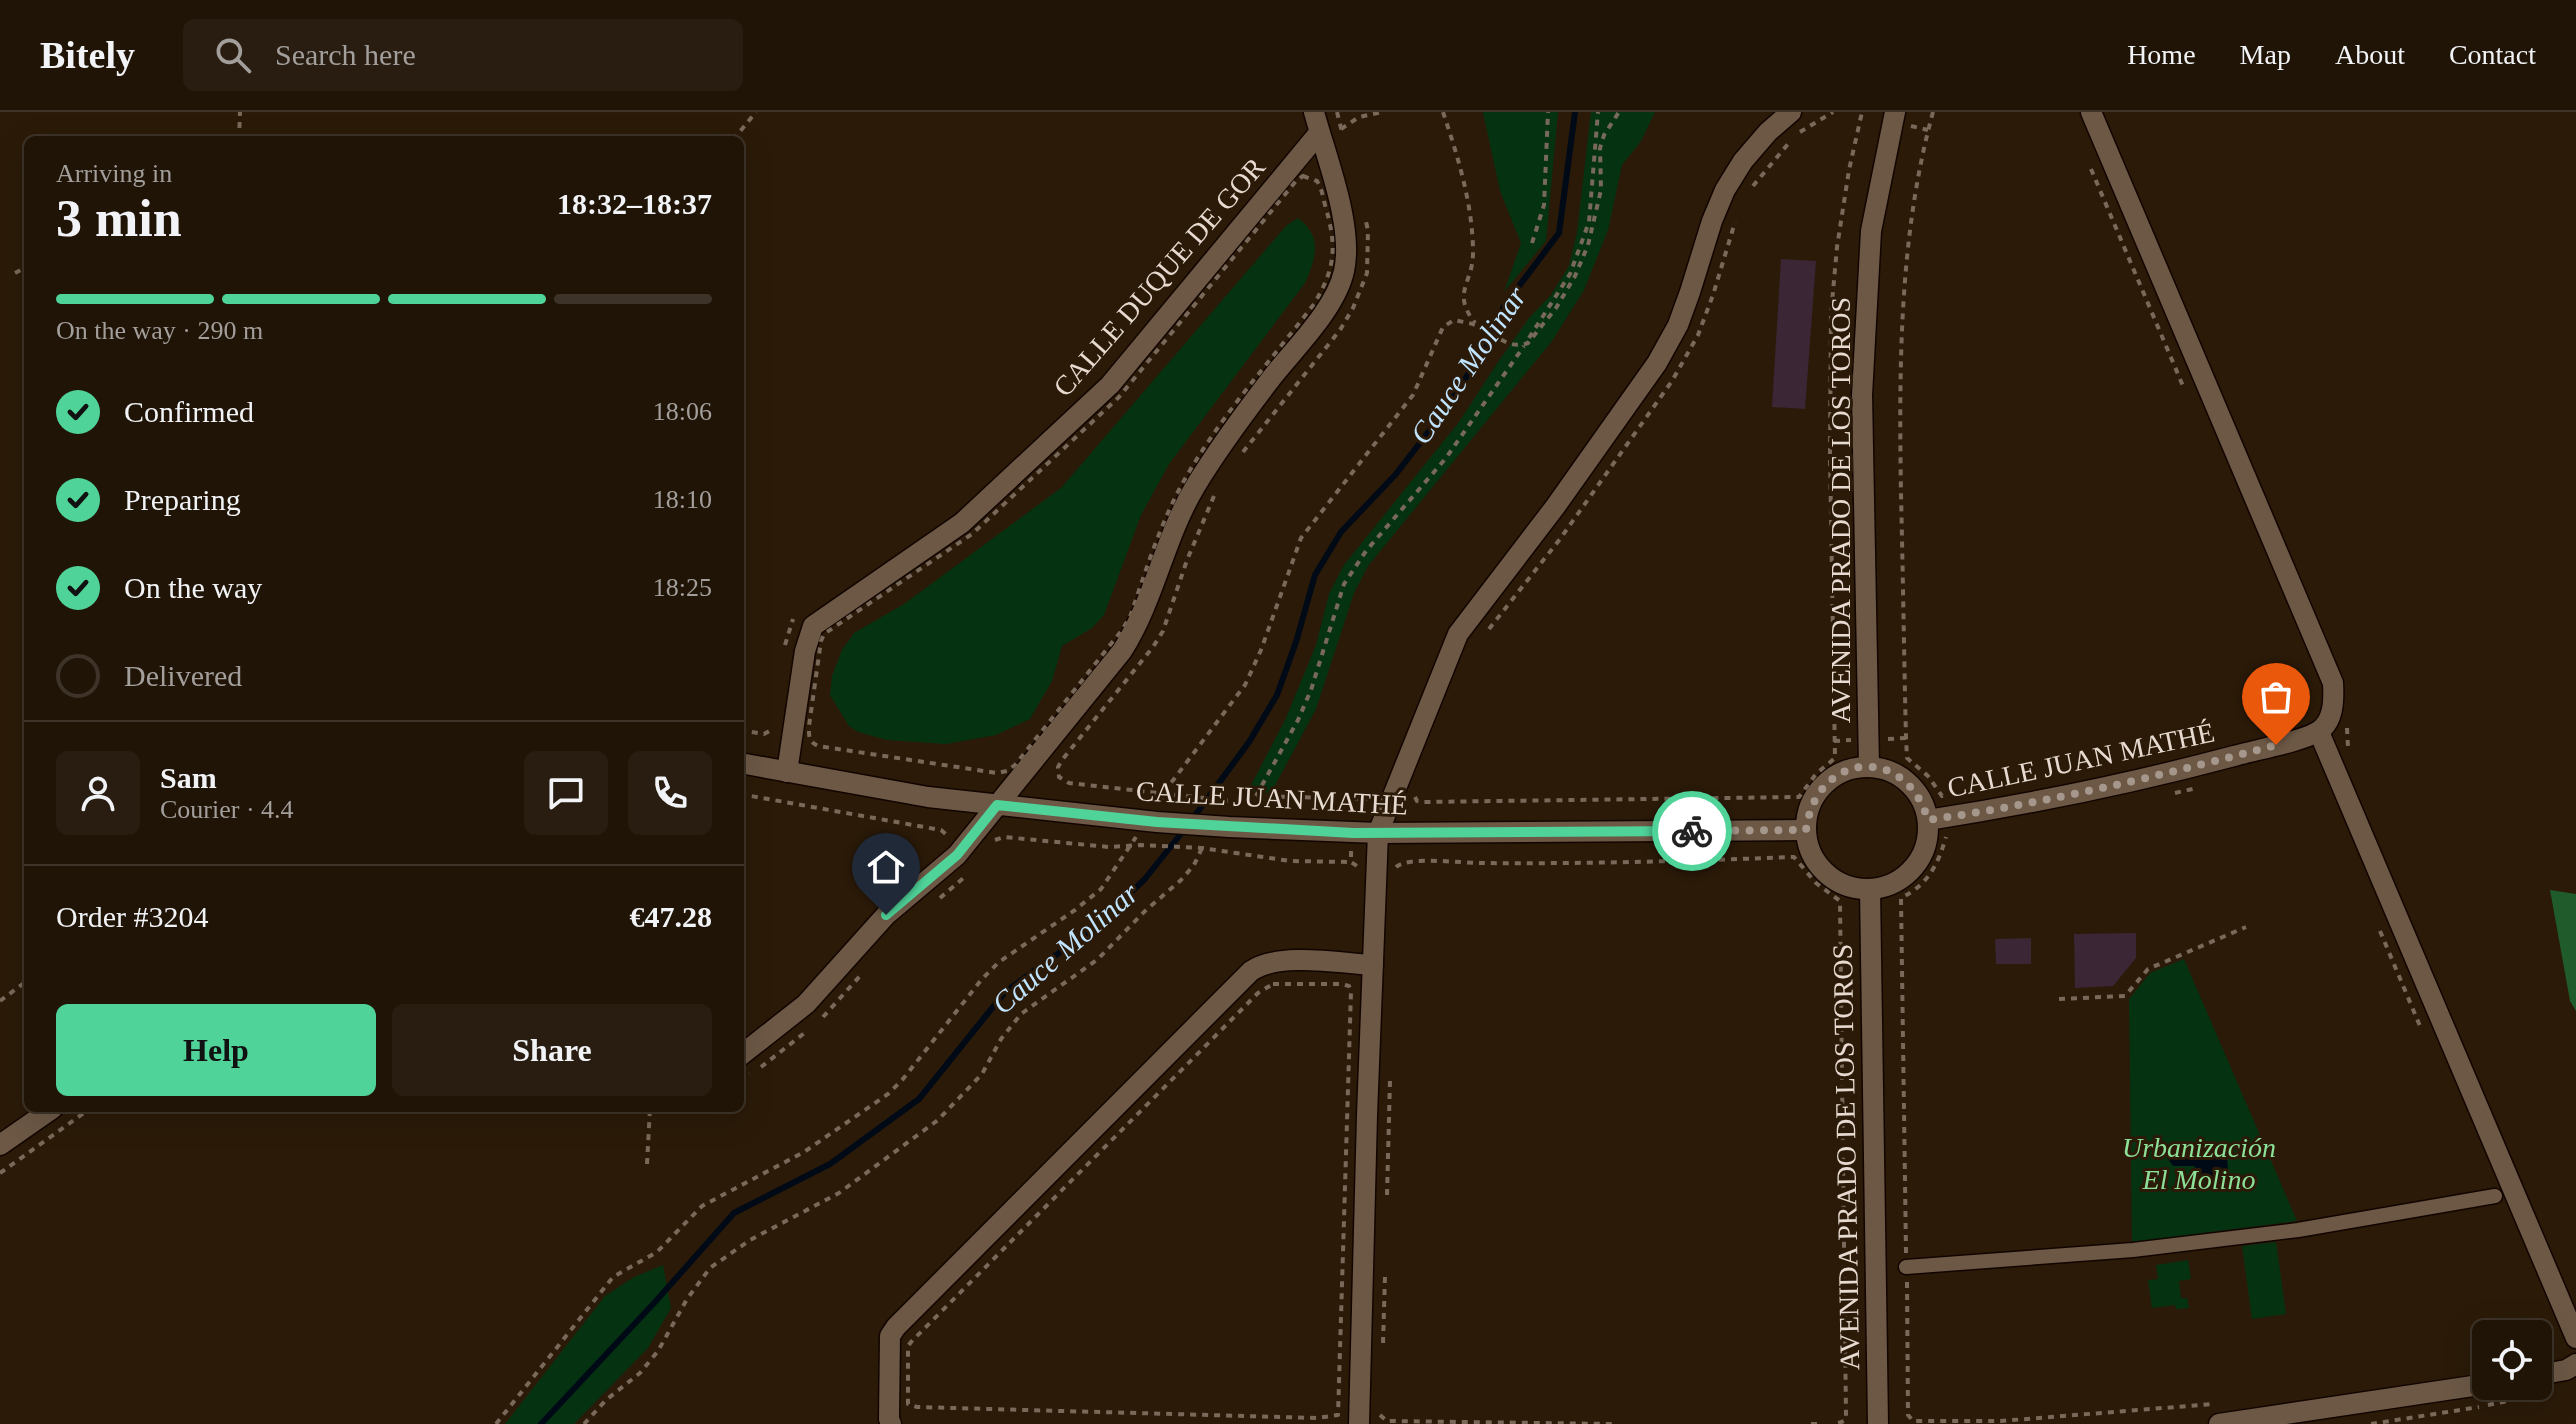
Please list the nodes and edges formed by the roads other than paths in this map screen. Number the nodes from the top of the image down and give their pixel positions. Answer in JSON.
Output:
{"nodes":[{"id":1,"x":1314,"y":112,"type":"edge"},
{"id":2,"x":1791,"y":112,"type":"edge"},
{"id":3,"x":1895,"y":112,"type":"edge"},
{"id":4,"x":2091,"y":112,"type":"edge"},
{"id":5,"x":1319,"y":133,"type":"junction"},
{"id":6,"x":2324,"y":724,"type":"junction"},
{"id":7,"x":744,"y":764,"type":"edge"},
{"id":8,"x":1869,"y":766,"type":"junction"},
{"id":9,"x":787,"y":772,"type":"junction"},
{"id":10,"x":997,"y":805,"type":"junction"},
{"id":11,"x":1928,"y":820,"type":"junction"},
{"id":12,"x":1806,"y":830,"type":"junction"},
{"id":13,"x":1378,"y":833,"type":"junction"},
{"id":14,"x":1870,"y":889,"type":"junction"},
{"id":15,"x":1373,"y":965,"type":"junction"},
{"id":16,"x":744,"y":1053,"type":"edge"},
{"id":17,"x":47,"y":1112,"type":"edge"},
{"id":18,"x":0,"y":1145,"type":"edge"},
{"id":19,"x":2495,"y":1196,"type":"dead end"},
{"id":20,"x":1906,"y":1267,"type":"road end"},
{"id":21,"x":2576,"y":1338,"type":"edge"},
{"id":22,"x":2576,"y":1364,"type":"edge"},
{"id":23,"x":2552,"y":1372,"type":"edge"},
{"id":24,"x":2472,"y":1386,"type":"edge"},
{"id":25,"x":2217,"y":1414,"type":"edge"},
{"id":26,"x":891,"y":1424,"type":"edge"},
{"id":27,"x":1359,"y":1424,"type":"edge"},
{"id":28,"x":1878,"y":1424,"type":"edge"}],
"edges":[{"from":1,"to":5,"type":"street"},
{"from":2,"to":13,"type":"street"},
{"from":3,"to":8,"type":"street","name":"AVENIDA PRADO DE LOS TOROS"},
{"from":4,"to":6,"type":"street"},
{"from":5,"to":9,"type":"street","name":"CALLE DUQUE DE GOR"},
{"from":5,"to":10,"type":"street"},
{"from":6,"to":11,"type":"street","name":"CALLE JUAN MATHÉ"},
{"from":6,"to":21,"type":"street"},
{"from":7,"to":9,"type":"street","name":"CALLE JUAN MATHÉ"},
{"from":8,"to":11,"type":"street"},
{"from":8,"to":12,"type":"street"},
{"from":9,"to":10,"type":"street","name":"CALLE JUAN MATHÉ"},
{"from":10,"to":13,"type":"street","name":"CALLE JUAN MATHÉ"},
{"from":10,"to":16,"type":"street"},
{"from":11,"to":14,"type":"street"},
{"from":12,"to":13,"type":"street","name":"CALLE JUAN MATHÉ"},
{"from":12,"to":14,"type":"street"},
{"from":13,"to":15,"type":"street"},
{"from":14,"to":28,"type":"street","name":"AVENIDA PRADO DE LOS TOROS"},
{"from":15,"to":26,"type":"street"},
{"from":15,"to":27,"type":"street"},
{"from":17,"to":18,"type":"street"},
{"from":19,"to":20,"type":"street"},
{"from":22,"to":23,"type":"street"},
{"from":24,"to":25,"type":"street"}]}
